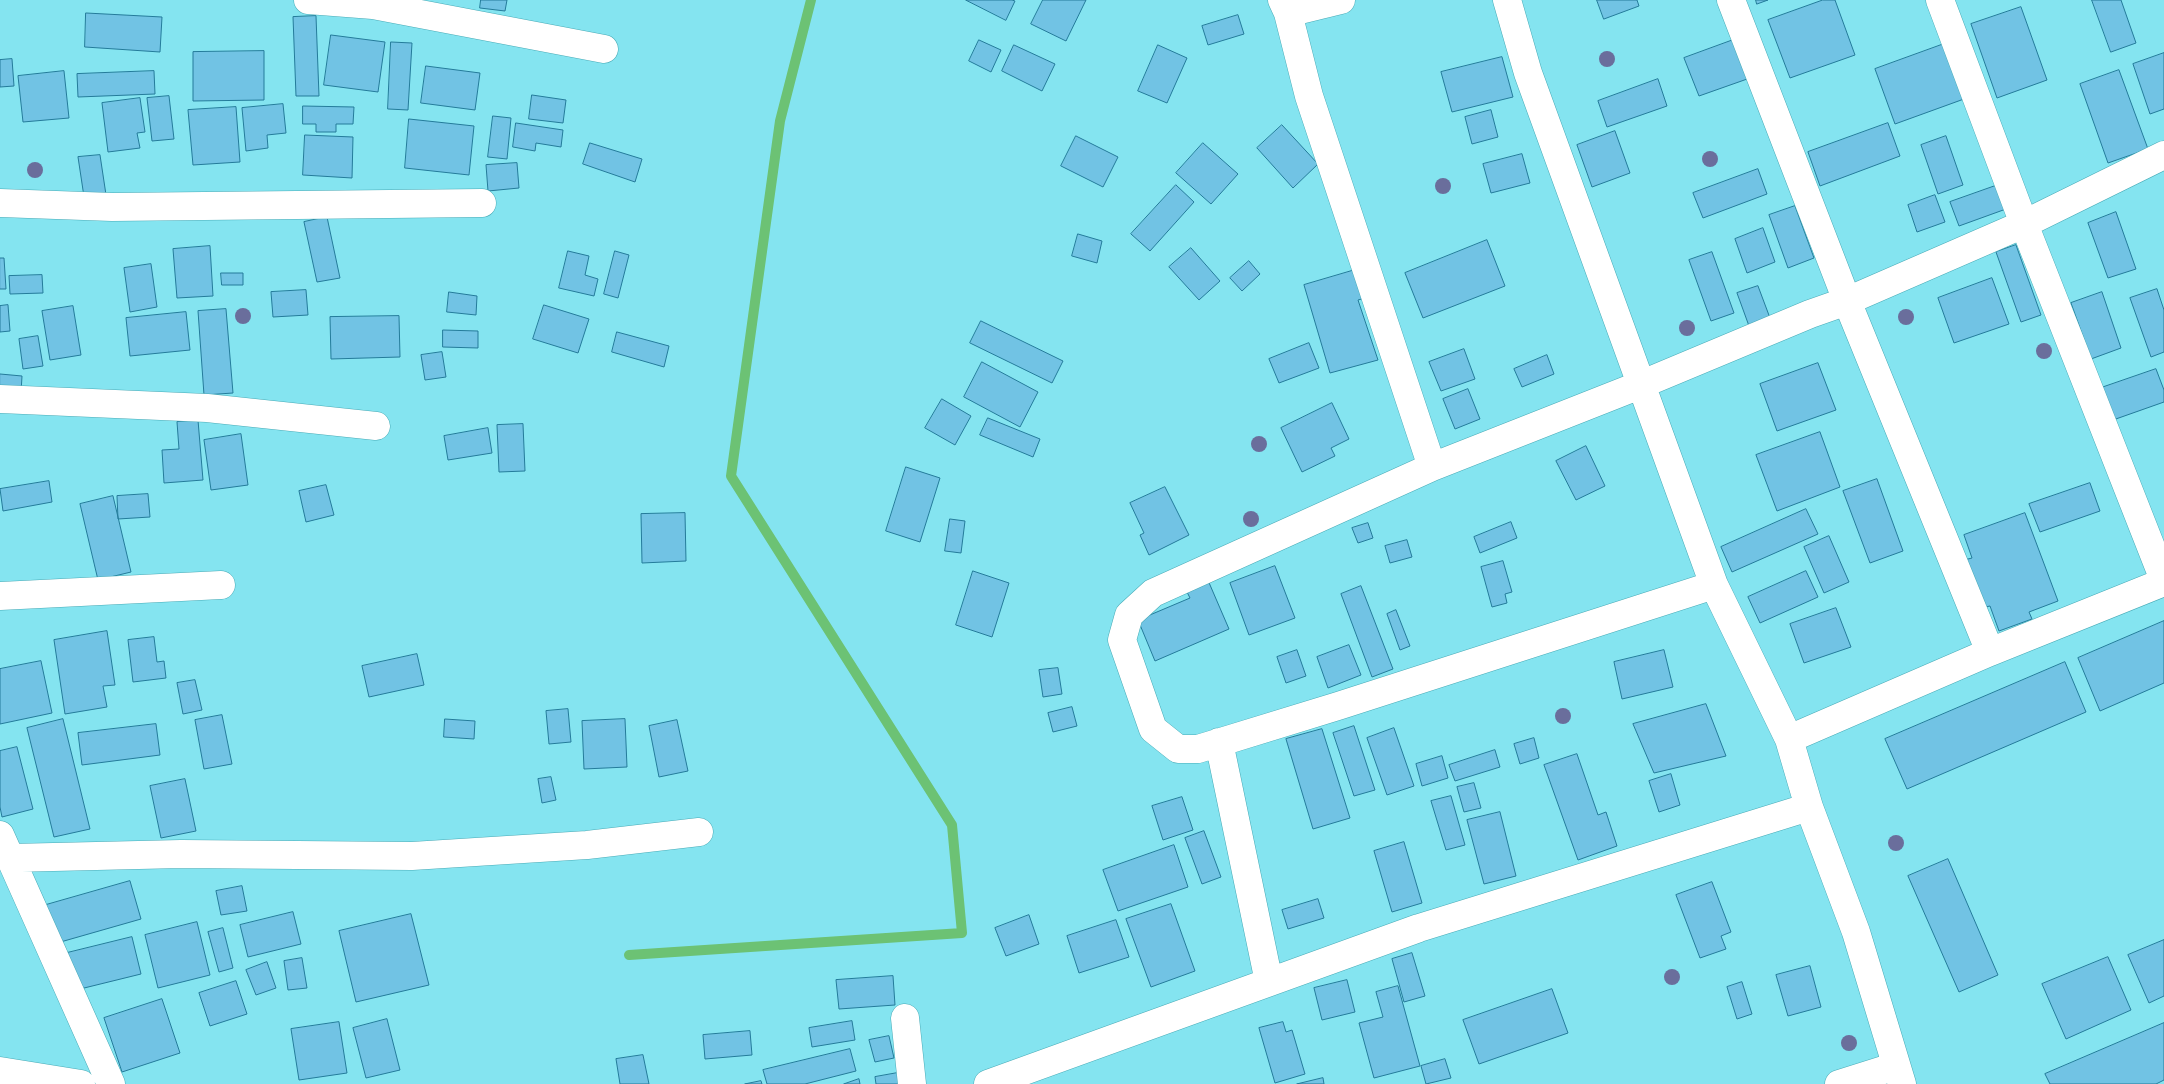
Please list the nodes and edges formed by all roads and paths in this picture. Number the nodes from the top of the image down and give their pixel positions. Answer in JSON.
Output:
{"nodes":[{"id":1,"x":308,"y":0,"type":"edge"},
{"id":2,"x":1341,"y":0,"type":"edge"},
{"id":3,"x":1507,"y":0,"type":"edge"},
{"id":4,"x":1731,"y":0,"type":"edge"},
{"id":5,"x":1940,"y":0,"type":"edge"},
{"id":6,"x":1285,"y":7,"type":"edge"},
{"id":7,"x":604,"y":49,"type":"dead end"},
{"id":8,"x":2164,"y":155,"type":"edge"},
{"id":9,"x":0,"y":203,"type":"edge"},
{"id":10,"x":482,"y":203,"type":"dead end"},
{"id":11,"x":2024,"y":224,"type":"junction"},
{"id":12,"x":1847,"y":301,"type":"junction"},
{"id":13,"x":1640,"y":385,"type":"junction"},
{"id":14,"x":0,"y":399,"type":"edge"},
{"id":15,"x":376,"y":426,"type":"dead end"},
{"id":16,"x":1432,"y":466,"type":"junction"},
{"id":17,"x":2164,"y":581,"type":"edge"},
{"id":18,"x":221,"y":585,"type":"dead end"},
{"id":19,"x":1714,"y":585,"type":"junction"},
{"id":20,"x":0,"y":596,"type":"edge"},
{"id":21,"x":1990,"y":652,"type":"junction"},
{"id":22,"x":1789,"y":739,"type":"junction"},
{"id":23,"x":1219,"y":742,"type":"junction"},
{"id":24,"x":1809,"y":807,"type":"junction"},
{"id":25,"x":699,"y":832,"type":"dead end"},
{"id":26,"x":4,"y":849,"type":"edge"},
{"id":27,"x":1269,"y":982,"type":"junction"},
{"id":28,"x":905,"y":1018,"type":"dead end"},
{"id":29,"x":0,"y":1071,"type":"edge"},
{"id":30,"x":1899,"y":1075,"type":"edge"},
{"id":31,"x":81,"y":1084,"type":"edge"},
{"id":32,"x":111,"y":1084,"type":"edge"},
{"id":33,"x":912,"y":1084,"type":"edge"},
{"id":34,"x":988,"y":1084,"type":"edge"},
{"id":35,"x":1839,"y":1084,"type":"edge"}],
"edges":[{"from":1,"to":7,"type":"street"},
{"from":2,"to":6,"type":"street"},
{"from":3,"to":13,"type":"street"},
{"from":4,"to":12,"type":"street"},
{"from":5,"to":11,"type":"street"},
{"from":6,"to":16,"type":"street"},
{"from":8,"to":11,"type":"street"},
{"from":9,"to":10,"type":"street"},
{"from":11,"to":12,"type":"street"},
{"from":11,"to":17,"type":"street"},
{"from":12,"to":13,"type":"street"},
{"from":12,"to":21,"type":"street"},
{"from":13,"to":16,"type":"street"},
{"from":13,"to":19,"type":"street"},
{"from":14,"to":15,"type":"street"},
{"from":16,"to":23,"type":"street"},
{"from":17,"to":21,"type":"street"},
{"from":18,"to":20,"type":"street"},
{"from":19,"to":22,"type":"street"},
{"from":19,"to":23,"type":"street"},
{"from":21,"to":22,"type":"street"},
{"from":22,"to":24,"type":"street"},
{"from":23,"to":27,"type":"street"},
{"from":24,"to":27,"type":"street"},
{"from":24,"to":30,"type":"street"},
{"from":25,"to":26,"type":"street"},
{"from":26,"to":32,"type":"street"},
{"from":27,"to":34,"type":"street"},
{"from":28,"to":33,"type":"street"},
{"from":29,"to":31,"type":"street"},
{"from":30,"to":35,"type":"street"}]}
